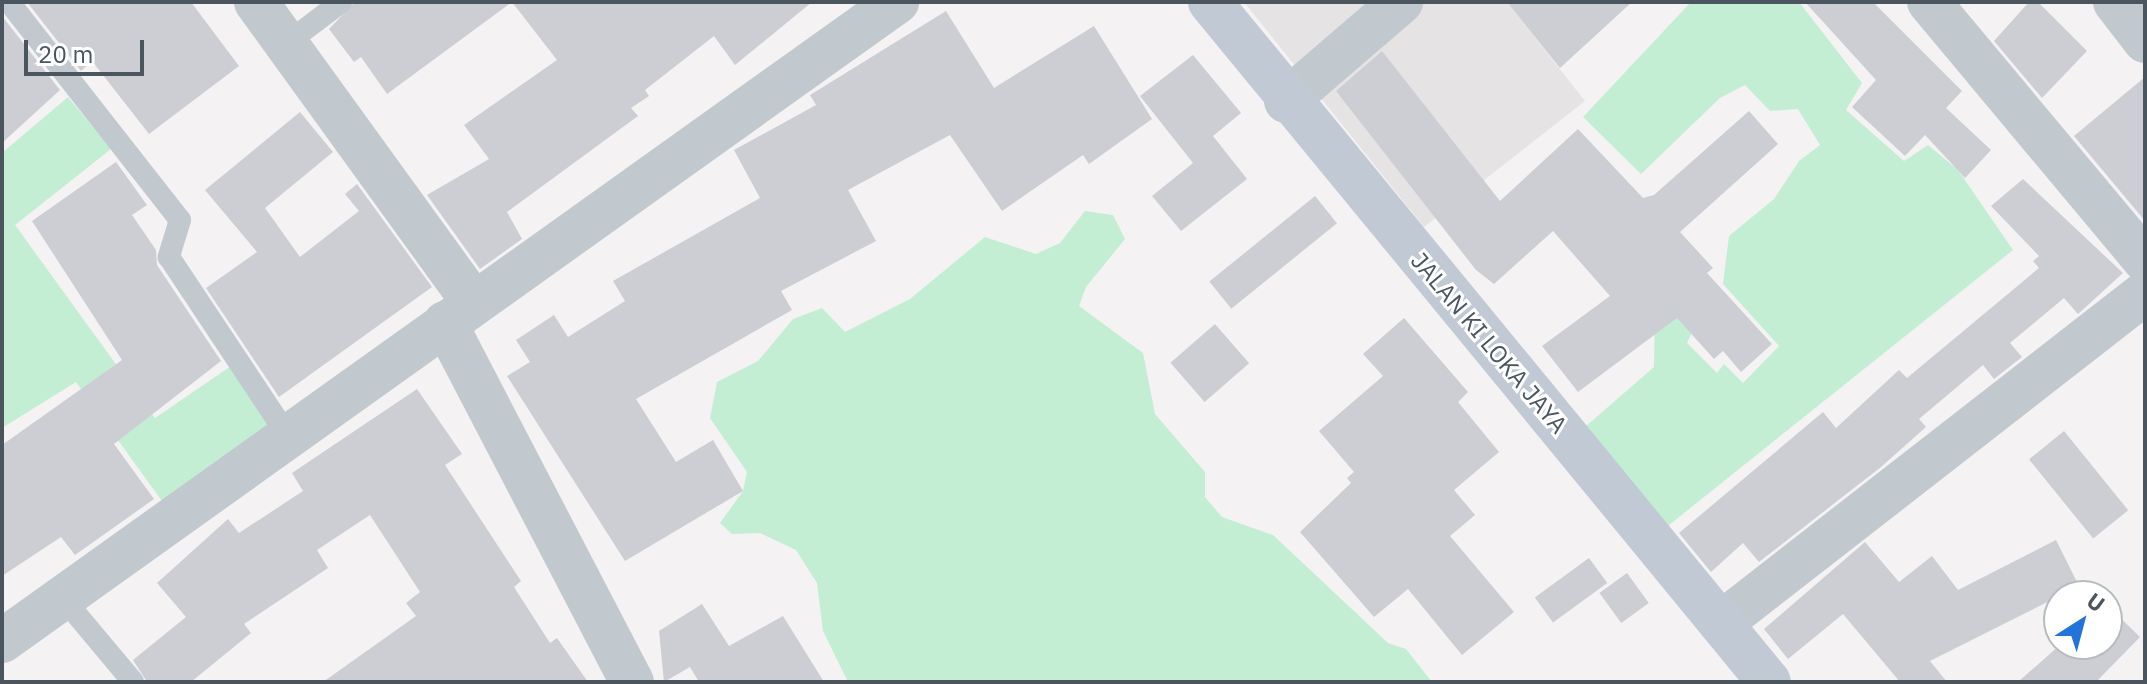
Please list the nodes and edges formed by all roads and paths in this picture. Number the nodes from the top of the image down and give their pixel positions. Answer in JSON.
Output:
{"nodes":[{"id":1,"x":9,"y":2,"type":"edge"},
{"id":2,"x":256,"y":2,"type":"edge"},
{"id":3,"x":341,"y":2,"type":"edge"},
{"id":4,"x":897,"y":2,"type":"edge"},
{"id":5,"x":1210,"y":2,"type":"edge"},
{"id":6,"x":1401,"y":2,"type":"edge"},
{"id":7,"x":1929,"y":2,"type":"edge"},
{"id":8,"x":2115,"y":2,"type":"edge"},
{"id":9,"x":2145,"y":41,"type":"edge"},
{"id":10,"x":287,"y":43,"type":"junction"},
{"id":11,"x":1286,"y":101,"type":"junction"},
{"id":12,"x":2145,"y":260,"type":"edge"},
{"id":13,"x":2145,"y":293,"type":"edge"},
{"id":14,"x":460,"y":313,"type":"junction"},
{"id":15,"x":288,"y":436,"type":"junction"},
{"id":16,"x":62,"y":597,"type":"junction"},
{"id":17,"x":1721,"y":623,"type":"junction"},
{"id":18,"x":2,"y":641,"type":"edge"},
{"id":19,"x":133,"y":682,"type":"edge"},
{"id":20,"x":632,"y":682,"type":"edge"},
{"id":21,"x":1769,"y":682,"type":"edge"}],
"edges":[{"from":1,"to":15,"type":"lane"},
{"from":2,"to":10,"type":"street"},
{"from":3,"to":10,"type":"lane"},
{"from":4,"to":14,"type":"street"},
{"from":5,"to":11,"type":"main road","name":"JALAN KI LOKA JAYA"},
{"from":6,"to":11,"type":"street"},
{"from":7,"to":12,"type":"street"},
{"from":8,"to":9,"type":"street"},
{"from":10,"to":14,"type":"street"},
{"from":11,"to":17,"type":"main road","name":"JALAN KI LOKA JAYA"},
{"from":13,"to":17,"type":"street"},
{"from":14,"to":15,"type":"street"},
{"from":14,"to":20,"type":"street"},
{"from":15,"to":16,"type":"street"},
{"from":16,"to":18,"type":"street"},
{"from":16,"to":19,"type":"lane"},
{"from":17,"to":21,"type":"main road","name":"JALAN KI LOKA JAYA"}]}
